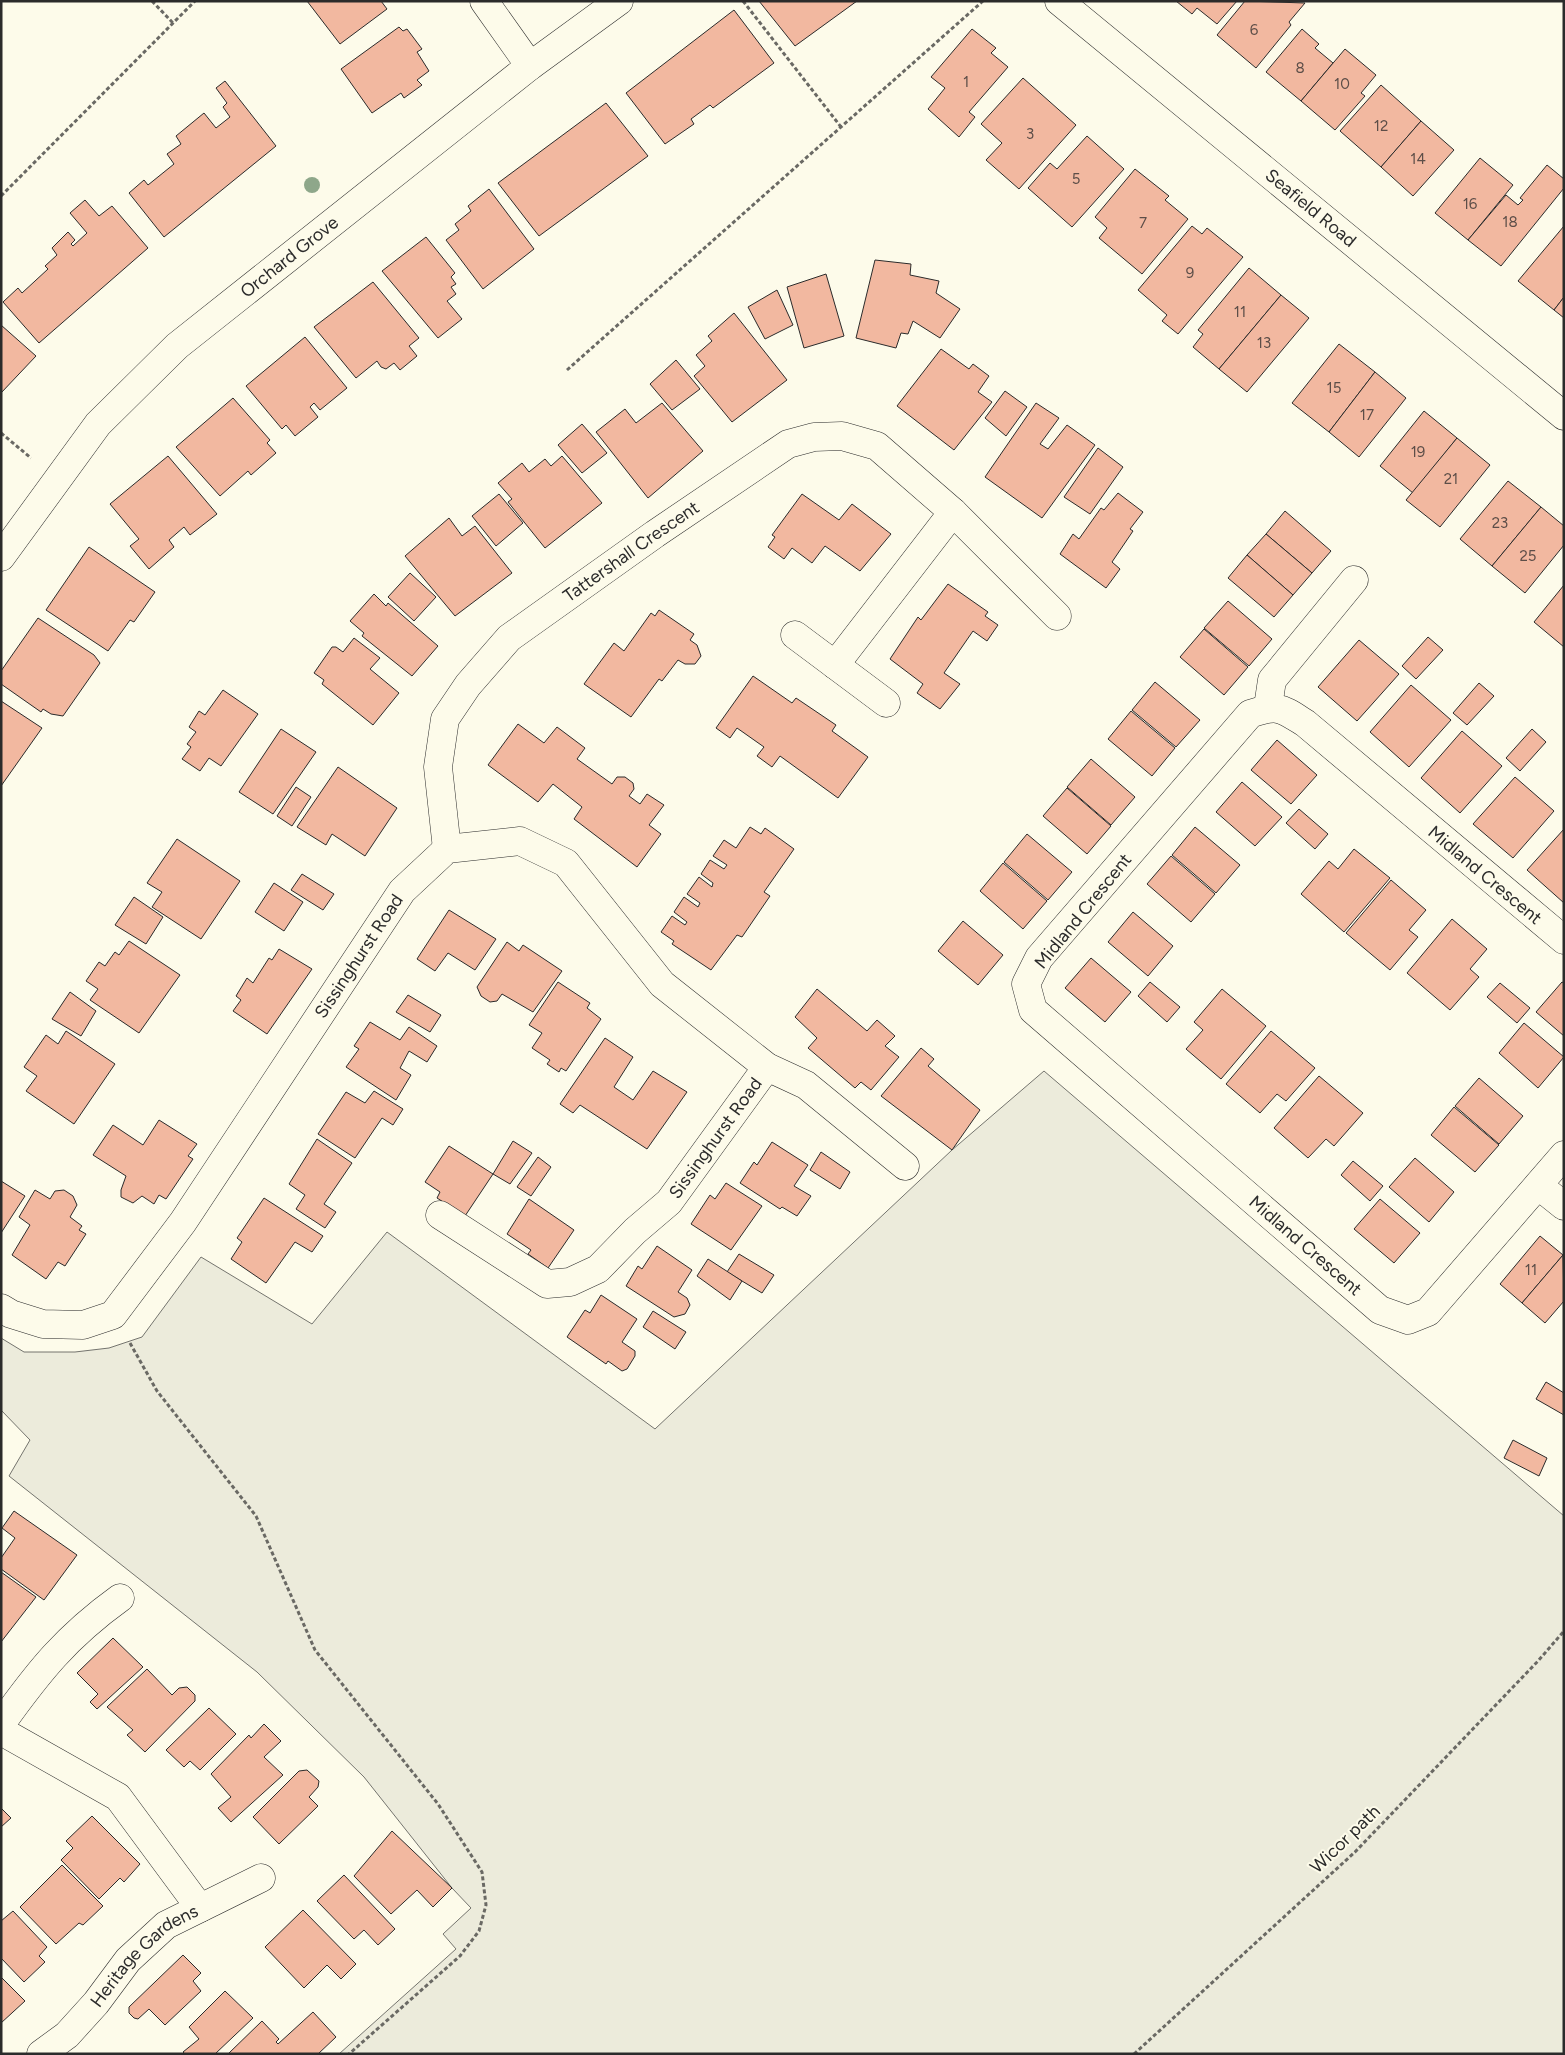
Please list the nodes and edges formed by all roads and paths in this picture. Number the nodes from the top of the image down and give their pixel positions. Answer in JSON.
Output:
{"nodes":[{"id":1,"x":152,"y":1,"type":"edge"},
{"id":2,"x":195,"y":1,"type":"edge"},
{"id":3,"x":484,"y":1,"type":"edge"},
{"id":4,"x":619,"y":1,"type":"edge"},
{"id":5,"x":743,"y":1,"type":"edge"},
{"id":6,"x":983,"y":1,"type":"edge"},
{"id":7,"x":1059,"y":1,"type":"edge"},
{"id":8,"x":173,"y":23,"type":"junction"},
{"id":9,"x":530,"y":66,"type":"junction"},
{"id":10,"x":842,"y":127,"type":"junction"},
{"id":11,"x":1,"y":196,"type":"edge"},
{"id":12,"x":566,"y":370,"type":"dead end"},
{"id":13,"x":1564,"y":416,"type":"edge"},
{"id":14,"x":953,"y":512,"type":"junction"},
{"id":15,"x":1,"y":556,"type":"edge"},
{"id":16,"x":1354,"y":580,"type":"dead end"},
{"id":17,"x":1057,"y":616,"type":"dead end"},
{"id":18,"x":795,"y":635,"type":"dead end"},
{"id":19,"x":835,"y":665,"type":"junction"},
{"id":20,"x":886,"y":704,"type":"dead end"},
{"id":21,"x":1268,"y":707,"type":"junction"},
{"id":22,"x":447,"y":848,"type":"junction"},
{"id":23,"x":1564,"y":940,"type":"edge"},
{"id":24,"x":767,"y":1067,"type":"junction"},
{"id":25,"x":1564,"y":1155,"type":"edge"},
{"id":26,"x":905,"y":1166,"type":"dead end"},
{"id":27,"x":1540,"y":1186,"type":"junction"},
{"id":28,"x":1564,"y":1206,"type":"edge"},
{"id":29,"x":440,"y":1214,"type":"dead end"},
{"id":30,"x":1,"y":1308,"type":"edge"},
{"id":31,"x":113,"y":1315,"type":"junction"},
{"id":32,"x":120,"y":1598,"type":"dead end"},
{"id":33,"x":1564,"y":1631,"type":"edge"},
{"id":34,"x":1,"y":1724,"type":"edge"},
{"id":35,"x":1,"y":1731,"type":"edge"},
{"id":36,"x":261,"y":1878,"type":"dead end"},
{"id":37,"x":200,"y":1908,"type":"junction"},
{"id":38,"x":41,"y":2054,"type":"edge"},
{"id":39,"x":349,"y":2054,"type":"edge"},
{"id":40,"x":1134,"y":2054,"type":"edge"}],
"edges":[{"from":1,"to":8,"type":"path"},
{"from":2,"to":8,"type":"path"},
{"from":3,"to":9,"type":"street"},
{"from":4,"to":9,"type":"street","name":"Orchard Grove"},
{"from":5,"to":10,"type":"path"},
{"from":6,"to":10,"type":"path"},
{"from":7,"to":13,"type":"street","name":"Seafield Road"},
{"from":8,"to":11,"type":"path"},
{"from":9,"to":15,"type":"street","name":"Orchard Grove"},
{"from":10,"to":12,"type":"path"},
{"from":14,"to":17,"type":"street","name":"Tattershall Crescent"},
{"from":14,"to":19,"type":"street"},
{"from":14,"to":22,"type":"street","name":"Tattershall Crescent"},
{"from":16,"to":21,"type":"street"},
{"from":18,"to":19,"type":"street"},
{"from":19,"to":20,"type":"street"},
{"from":21,"to":23,"type":"street","name":"Midland Crescent"},
{"from":21,"to":27,"type":"street","name":"Midland Crescent"},
{"from":22,"to":24,"type":"street","name":"Sissinghurst Road"},
{"from":22,"to":31,"type":"street","name":"Sissinghurst Road"},
{"from":24,"to":26,"type":"street","name":"Sissinghurst Road"},
{"from":24,"to":29,"type":"street","name":"Sissinghurst Road"},
{"from":25,"to":27,"type":"street","name":"Midland Crescent"},
{"from":27,"to":28,"type":"street"},
{"from":30,"to":31,"type":"street"},
{"from":31,"to":39,"type":"path"},
{"from":32,"to":34,"type":"street"},
{"from":33,"to":40,"type":"path","name":"Wicor path"},
{"from":35,"to":37,"type":"street"},
{"from":36,"to":37,"type":"street","name":"Heritage Gardens"},
{"from":37,"to":38,"type":"street","name":"Heritage Gardens"}]}
